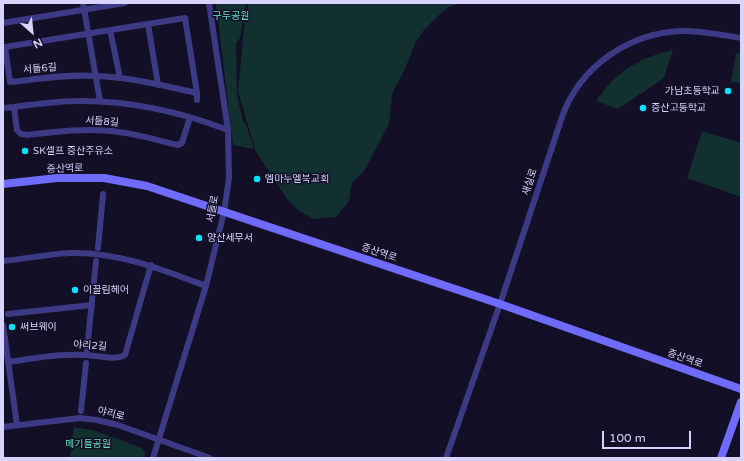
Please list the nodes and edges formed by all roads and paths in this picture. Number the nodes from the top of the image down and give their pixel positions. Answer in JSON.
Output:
{"nodes":[{"id":1,"x":125,"y":3,"type":"edge"},
{"id":2,"x":209,"y":3,"type":"edge"},
{"id":3,"x":84,"y":6,"type":"edge"},
{"id":4,"x":3,"y":23,"type":"edge"},
{"id":5,"x":148,"y":24,"type":"junction"},
{"id":6,"x":110,"y":30,"type":"junction"},
{"id":7,"x":88,"y":33,"type":"junction"},
{"id":8,"x":741,"y":38,"type":"edge"},
{"id":9,"x":96,"y":76,"type":"junction"},
{"id":10,"x":120,"y":78,"type":"junction"},
{"id":11,"x":158,"y":85,"type":"junction"},
{"id":12,"x":100,"y":101,"type":"junction"},
{"id":13,"x":14,"y":107,"type":"junction"},
{"id":14,"x":3,"y":108,"type":"edge"},
{"id":15,"x":190,"y":117,"type":"junction"},
{"id":16,"x":228,"y":130,"type":"junction"},
{"id":17,"x":3,"y":184,"type":"edge"},
{"id":18,"x":103,"y":194,"type":"dead end"},
{"id":19,"x":224,"y":212,"type":"junction"},
{"id":20,"x":98,"y":248,"type":"dead end"},
{"id":21,"x":96,"y":261,"type":"dead end"},
{"id":22,"x":3,"y":262,"type":"edge"},
{"id":23,"x":152,"y":266,"type":"junction"},
{"id":24,"x":206,"y":286,"type":"junction"},
{"id":25,"x":500,"y":304,"type":"junction"},
{"id":26,"x":92,"y":305,"type":"junction"},
{"id":27,"x":8,"y":314,"type":"dead end"},
{"id":28,"x":3,"y":325,"type":"edge"},
{"id":29,"x":87,"y":350,"type":"dead end"},
{"id":30,"x":8,"y":362,"type":"junction"},
{"id":31,"x":86,"y":363,"type":"dead end"},
{"id":32,"x":741,"y":390,"type":"edge"},
{"id":33,"x":741,"y":402,"type":"edge"},
{"id":34,"x":81,"y":411,"type":"dead end"},
{"id":35,"x":17,"y":425,"type":"junction"},
{"id":36,"x":3,"y":427,"type":"edge"},
{"id":37,"x":159,"y":440,"type":"junction"},
{"id":38,"x":153,"y":458,"type":"edge"},
{"id":39,"x":210,"y":458,"type":"edge"},
{"id":40,"x":446,"y":458,"type":"edge"},
{"id":41,"x":721,"y":458,"type":"edge"}],
"edges":[{"from":1,"to":3,"type":"street"},
{"from":2,"to":16,"type":"street","name":"서들로"},
{"from":3,"to":4,"type":"street"},
{"from":3,"to":7,"type":"street"},
{"from":5,"to":6,"type":"street","name":"서들6길"},
{"from":5,"to":11,"type":"street"},
{"from":5,"to":11,"type":"street","name":"서들6길"},
{"from":6,"to":7,"type":"street","name":"서들6길"},
{"from":6,"to":10,"type":"street"},
{"from":7,"to":9,"type":"street"},
{"from":7,"to":9,"type":"street","name":"서들6길"},
{"from":8,"to":25,"type":"street","name":"새실로"},
{"from":9,"to":10,"type":"street","name":"서들6길"},
{"from":9,"to":12,"type":"street"},
{"from":10,"to":11,"type":"street","name":"서들6길"},
{"from":12,"to":13,"type":"street","name":"서들8길"},
{"from":12,"to":15,"type":"street","name":"서들8길"},
{"from":13,"to":14,"type":"street","name":"서들8길"},
{"from":13,"to":15,"type":"street","name":"서들8길"},
{"from":15,"to":16,"type":"street","name":"서들8길"},
{"from":16,"to":19,"type":"street","name":"서들로"},
{"from":17,"to":19,"type":"street","name":"증산역로"},
{"from":18,"to":20,"type":"street"},
{"from":19,"to":24,"type":"street","name":"서들로"},
{"from":19,"to":25,"type":"street","name":"증산역로"},
{"from":21,"to":26,"type":"street"},
{"from":22,"to":23,"type":"street"},
{"from":23,"to":24,"type":"street"},
{"from":23,"to":30,"type":"street","name":"야리2길"},
{"from":24,"to":37,"type":"street","name":"서들로"},
{"from":25,"to":32,"type":"street","name":"증산역로"},
{"from":25,"to":40,"type":"street","name":"새실로"},
{"from":26,"to":27,"type":"street"},
{"from":26,"to":29,"type":"street"},
{"from":28,"to":30,"type":"street"},
{"from":30,"to":35,"type":"street"},
{"from":31,"to":34,"type":"street"},
{"from":33,"to":41,"type":"street"},
{"from":35,"to":36,"type":"street","name":"야리로"},
{"from":35,"to":37,"type":"street","name":"야리로"},
{"from":37,"to":38,"type":"street","name":"서들로"},
{"from":37,"to":39,"type":"street","name":"야리로"}]}
